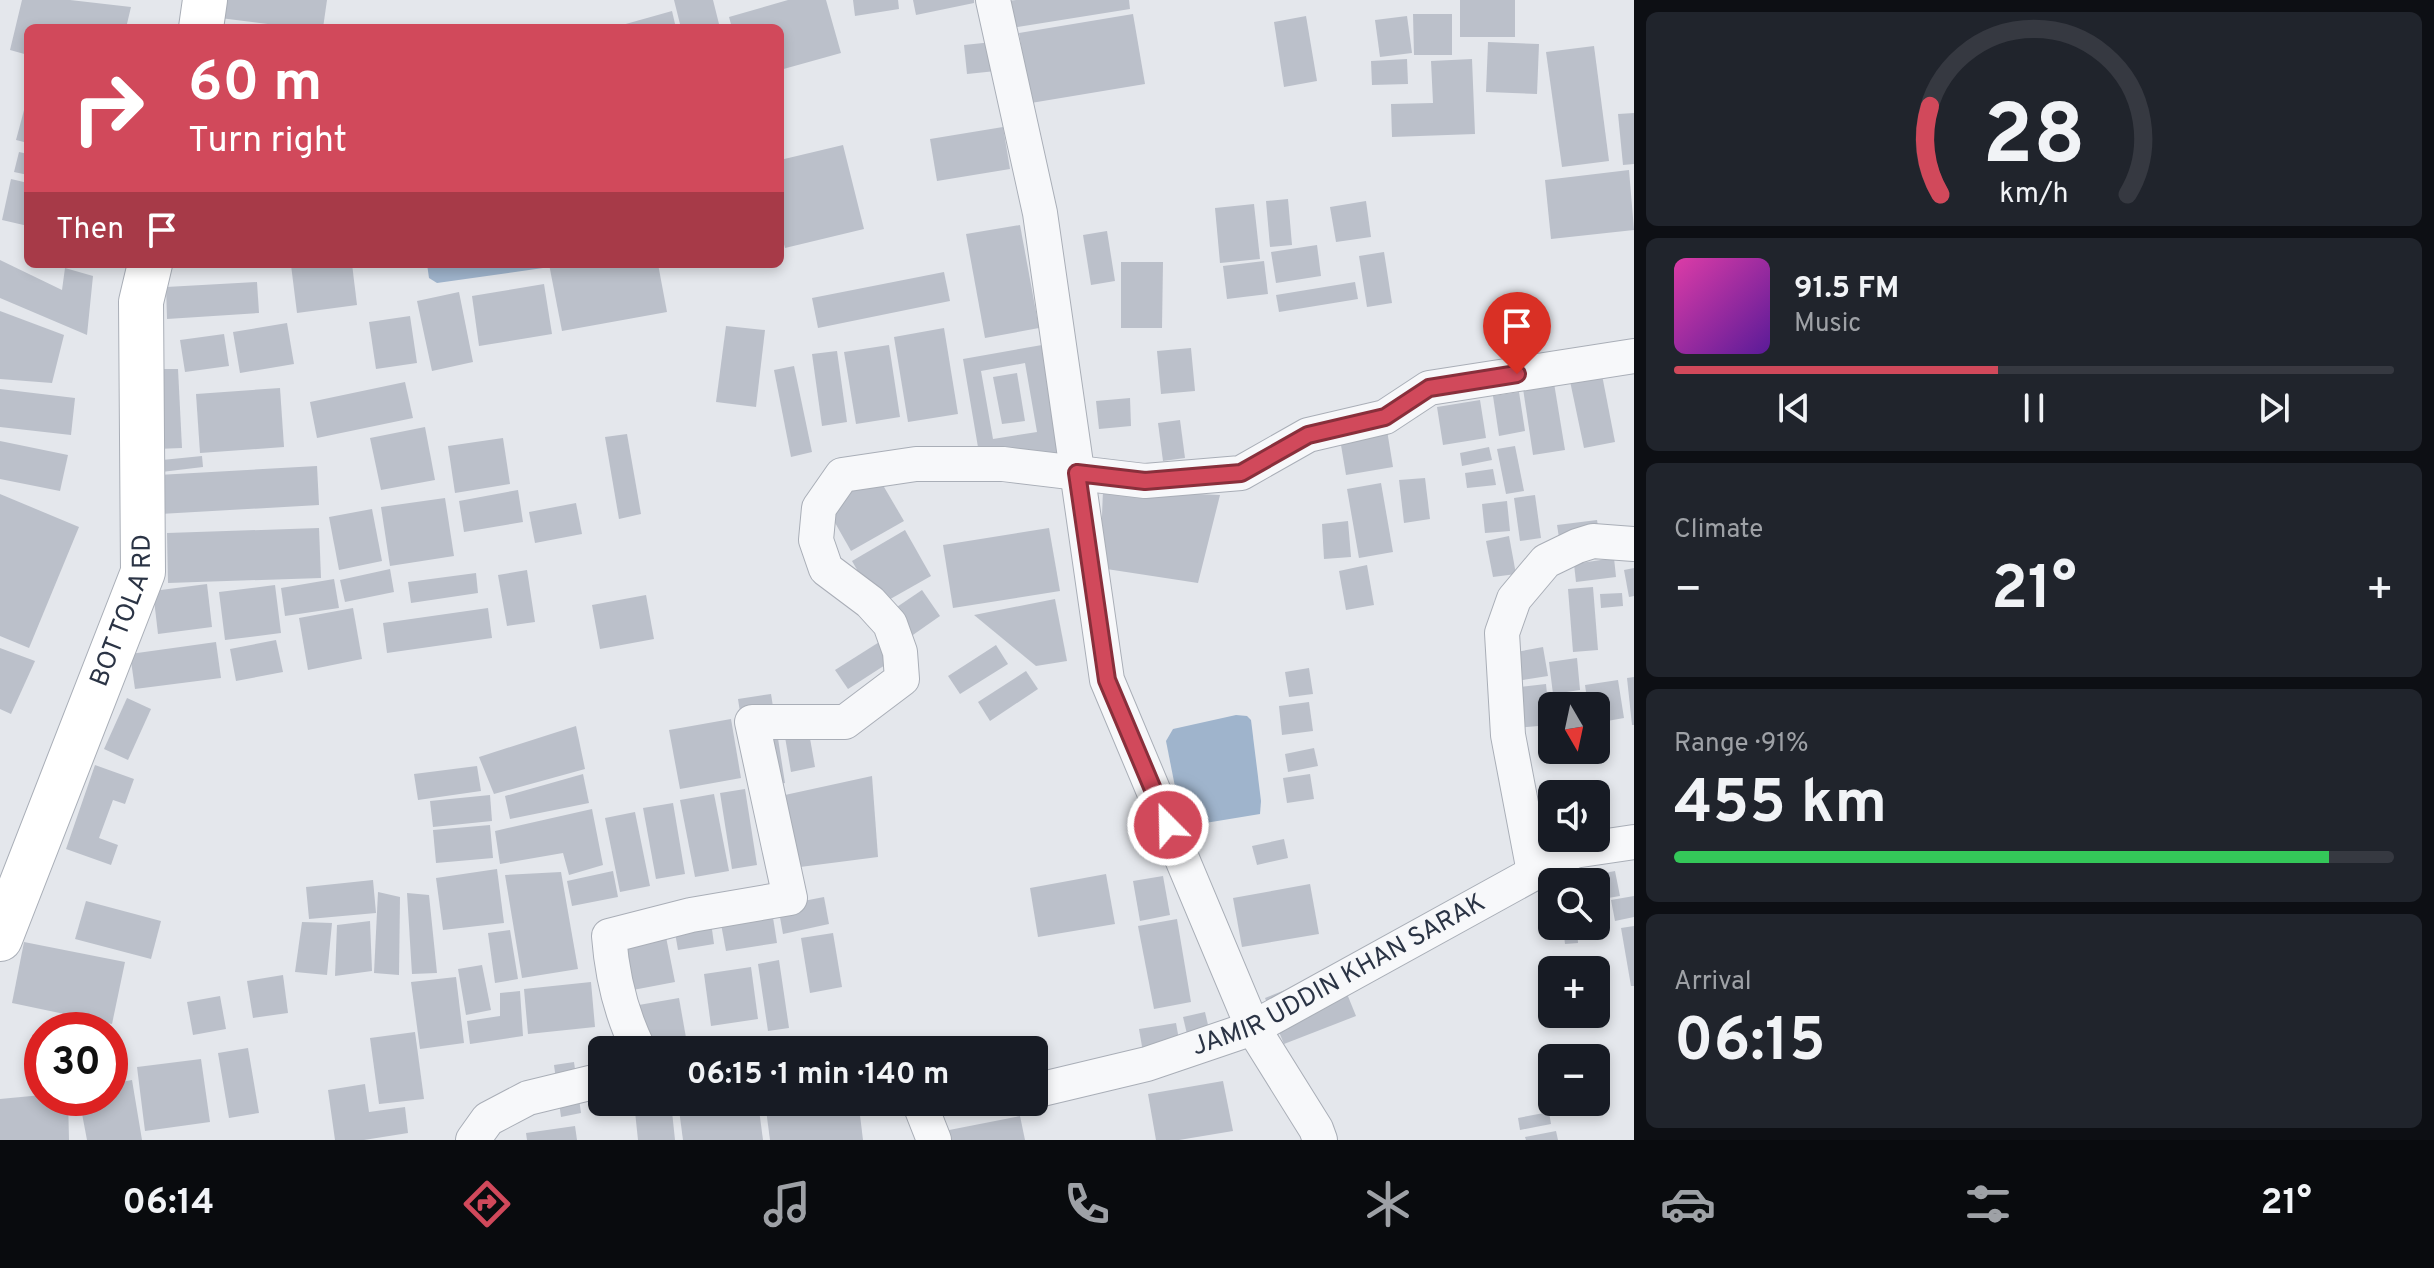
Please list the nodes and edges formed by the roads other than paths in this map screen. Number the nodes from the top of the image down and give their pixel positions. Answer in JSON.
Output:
{"nodes":[{"id":1,"x":205,"y":0,"type":"edge"},
{"id":2,"x":993,"y":0,"type":"edge"},
{"id":3,"x":202,"y":24,"type":"edge"},
{"id":4,"x":149,"y":268,"type":"edge"},
{"id":5,"x":1634,"y":356,"type":"edge"},
{"id":6,"x":1077,"y":473,"type":"junction"},
{"id":7,"x":1634,"y":544,"type":"edge"},
{"id":8,"x":1634,"y":842,"type":"edge"},
{"id":9,"x":1534,"y":872,"type":"junction"},
{"id":10,"x":0,"y":939,"type":"edge"},
{"id":11,"x":1253,"y":1028,"type":"junction"},
{"id":12,"x":632,"y":1036,"type":"edge"},
{"id":13,"x":588,"y":1083,"type":"edge"},
{"id":14,"x":1048,"y":1088,"type":"edge"},
{"id":15,"x":925,"y":1116,"type":"edge"},
{"id":16,"x":473,"y":1140,"type":"edge"},
{"id":17,"x":934,"y":1140,"type":"edge"},
{"id":18,"x":1320,"y":1140,"type":"edge"}],
"edges":[{"from":1,"to":3,"type":"main road"},
{"from":2,"to":6,"type":"street"},
{"from":4,"to":10,"type":"main road","name":"BOT TOLA RD"},
{"from":5,"to":6,"type":"street"},
{"from":6,"to":11,"type":"street"},
{"from":6,"to":12,"type":"street"},
{"from":7,"to":9,"type":"street"},
{"from":8,"to":9,"type":"street","name":"JAMIR UDDIN KHAN SARAK"},
{"from":9,"to":11,"type":"street","name":"JAMIR UDDIN KHAN SARAK"},
{"from":11,"to":14,"type":"street","name":"JAMIR UDDIN KHAN SARAK"},
{"from":11,"to":18,"type":"street"},
{"from":13,"to":16,"type":"street"},
{"from":15,"to":17,"type":"street"}]}
